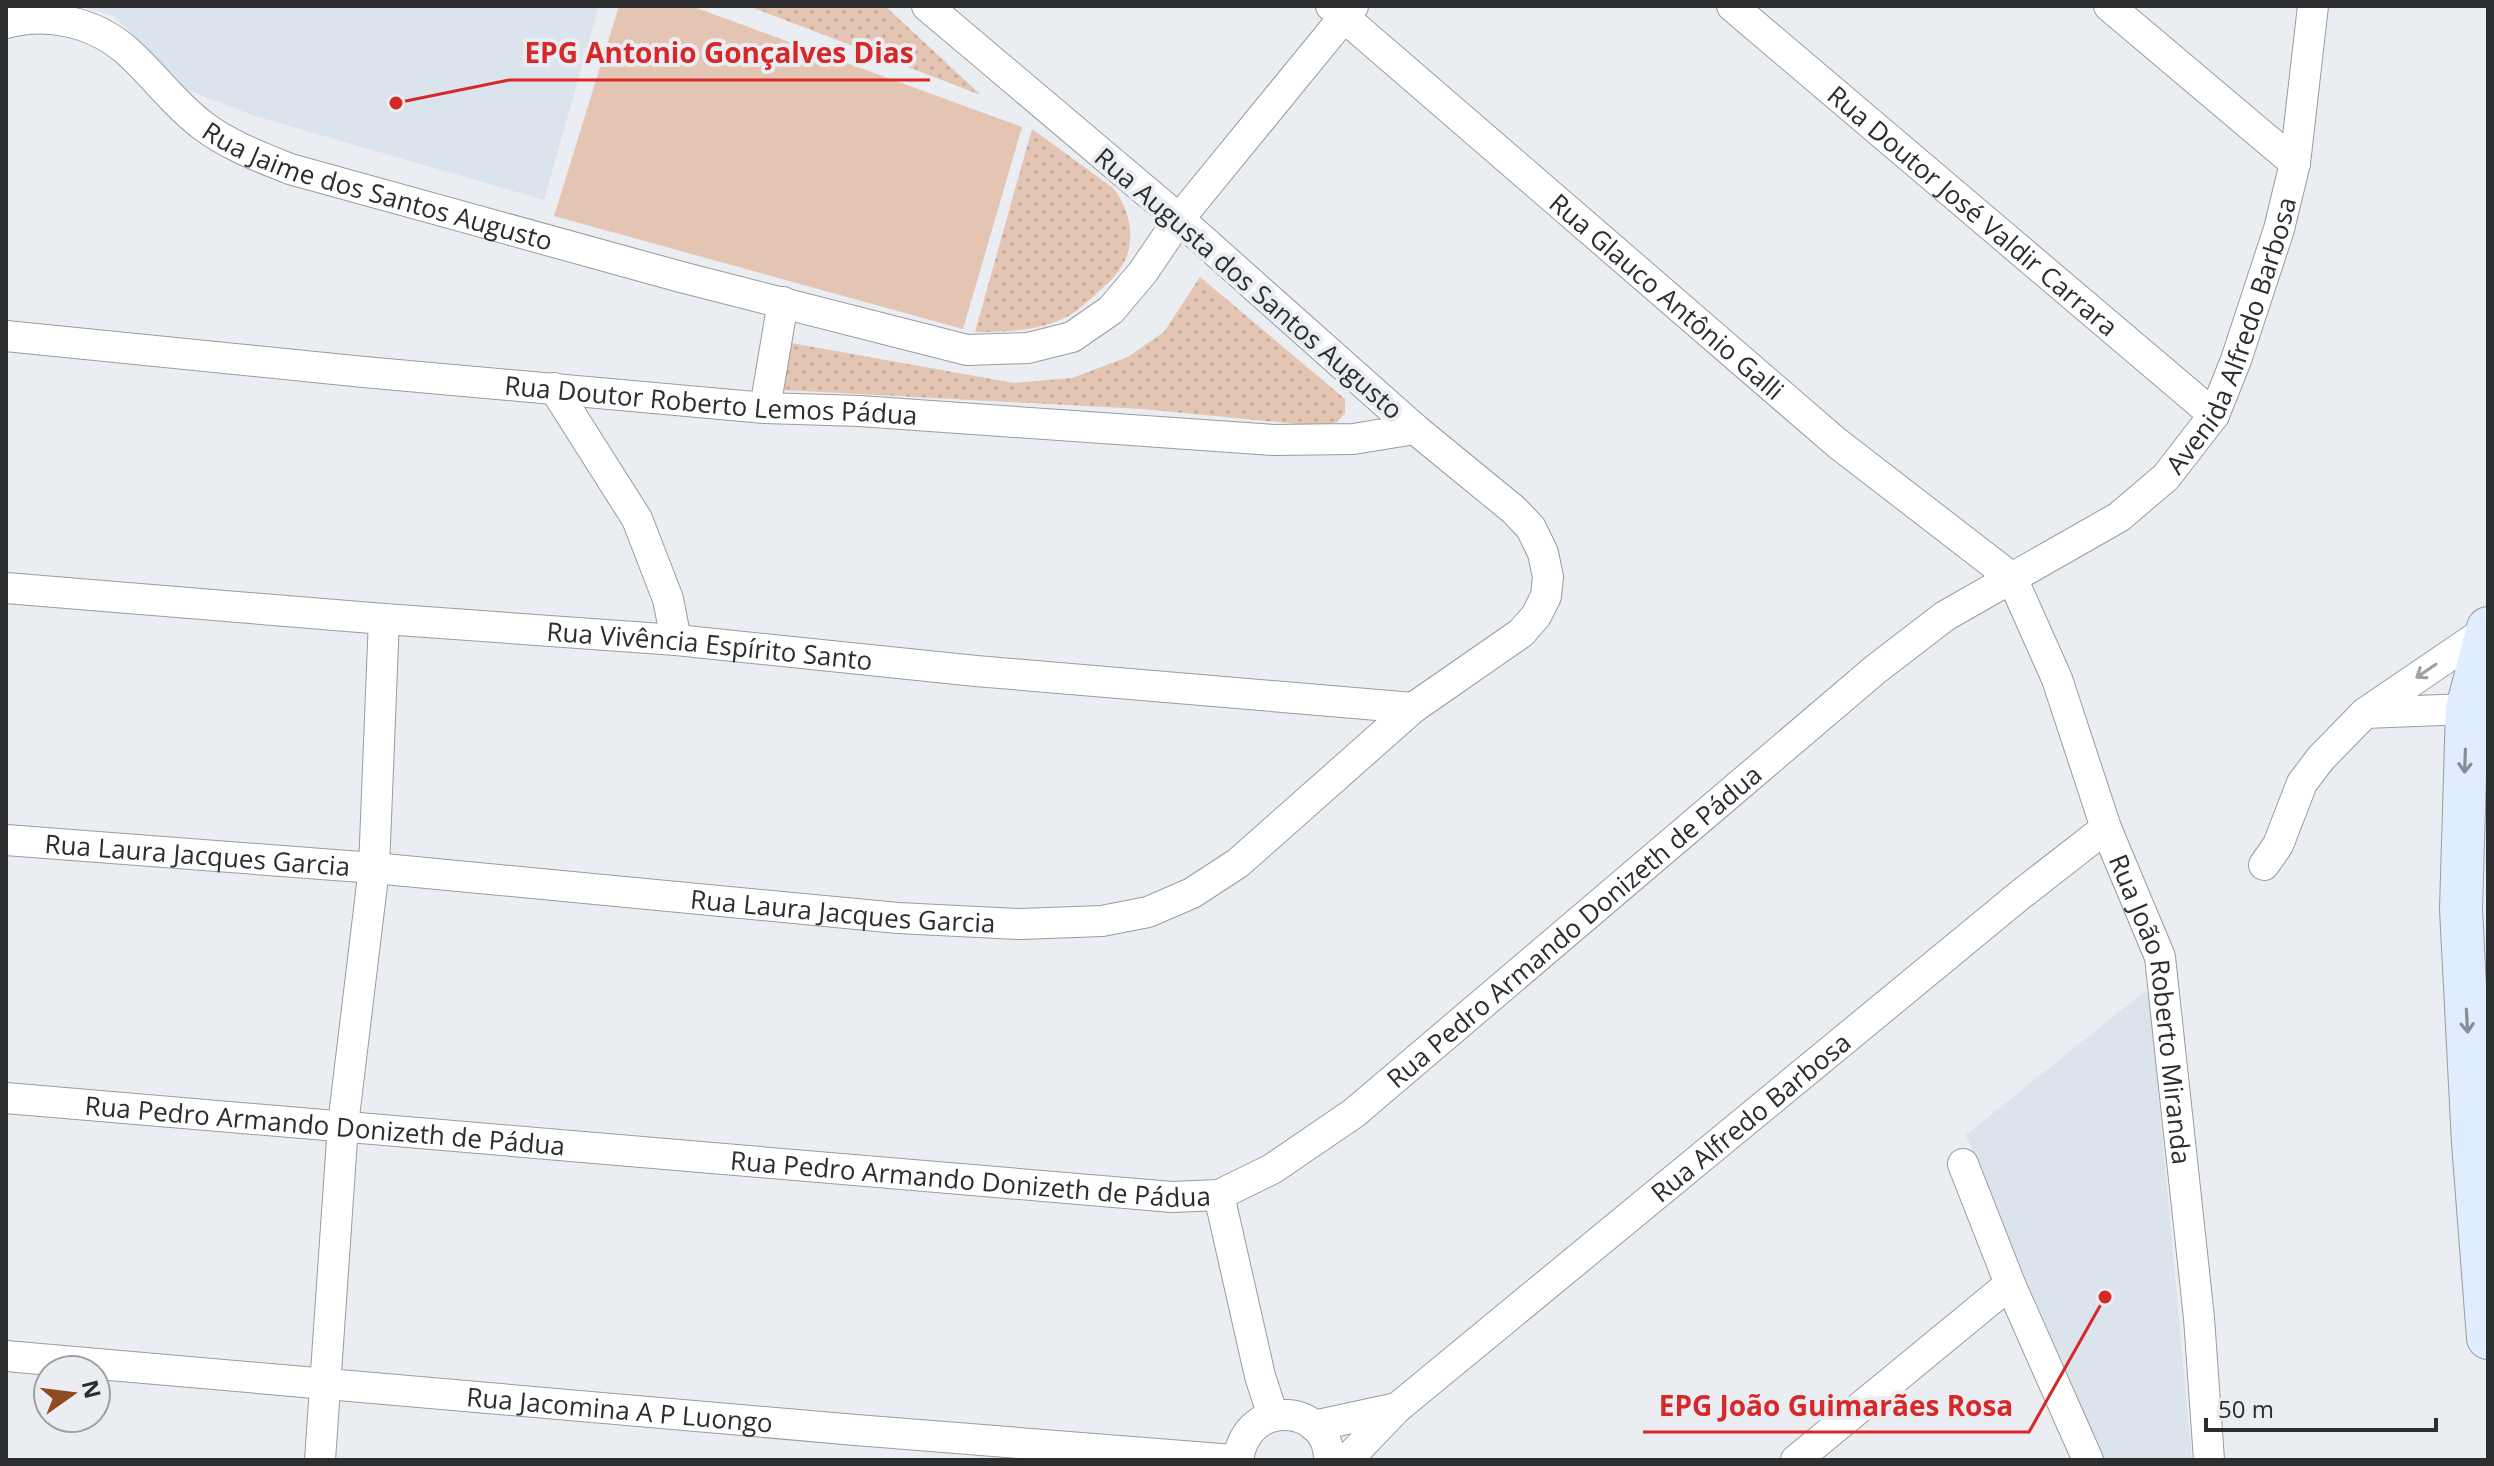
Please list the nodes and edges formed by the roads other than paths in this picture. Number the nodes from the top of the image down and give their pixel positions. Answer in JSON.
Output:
{"nodes":[{"id":1,"x":927,"y":6,"type":"edge"},
{"id":2,"x":1732,"y":6,"type":"edge"},
{"id":3,"x":2109,"y":6,"type":"edge"},
{"id":4,"x":2313,"y":6,"type":"edge"},
{"id":5,"x":1343,"y":9,"type":"edge"},
{"id":6,"x":6,"y":23,"type":"edge"},
{"id":7,"x":2295,"y":163,"type":"junction"},
{"id":8,"x":1179,"y":219,"type":"junction"},
{"id":9,"x":783,"y":302,"type":"junction"},
{"id":10,"x":6,"y":336,"type":"edge"},
{"id":11,"x":554,"y":388,"type":"junction"},
{"id":12,"x":765,"y":408,"type":"junction"},
{"id":13,"x":2214,"y":415,"type":"junction"},
{"id":14,"x":1415,"y":429,"type":"junction"},
{"id":15,"x":1548,"y":577,"type":"joint"},
{"id":16,"x":2012,"y":578,"type":"junction"},
{"id":17,"x":6,"y":588,"type":"edge"},
{"id":18,"x":384,"y":619,"type":"junction"},
{"id":19,"x":2488,"y":629,"type":"edge"},
{"id":20,"x":676,"y":640,"type":"junction"},
{"id":21,"x":1413,"y":708,"type":"junction"},
{"id":22,"x":2467,"y":709,"type":"junction"},
{"id":23,"x":2365,"y":713,"type":"junction"},
{"id":24,"x":2106,"y":828,"type":"junction"},
{"id":25,"x":6,"y":840,"type":"edge"},
{"id":26,"x":2264,"y":865,"type":"dead end"},
{"id":27,"x":374,"y":868,"type":"junction"},
{"id":28,"x":6,"y":1098,"type":"edge"},
{"id":29,"x":343,"y":1125,"type":"junction"},
{"id":30,"x":1963,"y":1164,"type":"dead end"},
{"id":31,"x":1219,"y":1195,"type":"junction"},
{"id":32,"x":2010,"y":1284,"type":"junction"},
{"id":33,"x":2488,"y":1338,"type":"edge"},
{"id":34,"x":6,"y":1356,"type":"edge"},
{"id":35,"x":326,"y":1382,"type":"junction"},
{"id":36,"x":1397,"y":1408,"type":"junction"},
{"id":37,"x":1273,"y":1416,"type":"junction"},
{"id":38,"x":1314,"y":1426,"type":"junction"},
{"id":39,"x":320,"y":1460,"type":"edge"},
{"id":40,"x":1236,"y":1460,"type":"edge"},
{"id":41,"x":1329,"y":1460,"type":"edge"},
{"id":42,"x":1347,"y":1460,"type":"edge"},
{"id":43,"x":1796,"y":1460,"type":"edge"},
{"id":44,"x":2088,"y":1460,"type":"edge"},
{"id":45,"x":2209,"y":1460,"type":"edge"}],
"edges":[{"from":1,"to":8,"type":"street","name":"Rua Augusta dos Santos Augusto"},
{"from":2,"to":13,"type":"street","name":"Rua Doutor José Valdir Carrara"},
{"from":3,"to":7,"type":"street"},
{"from":4,"to":7,"type":"street","name":"Avenida Alfredo Barbosa"},
{"from":5,"to":8,"type":"street","name":"Rua Jaime dos Santos Augusto"},
{"from":5,"to":16,"type":"street","name":"Rua Glauco Antônio Galli"},
{"from":6,"to":9,"type":"street","name":"Rua Jaime dos Santos Augusto"},
{"from":7,"to":13,"type":"street","name":"Avenida Alfredo Barbosa"},
{"from":8,"to":9,"type":"street","name":"Rua Jaime dos Santos Augusto"},
{"from":8,"to":14,"type":"street","name":"Rua Augusta dos Santos Augusto"},
{"from":9,"to":12,"type":"street"},
{"from":10,"to":11,"type":"street","name":"Rua Doutor Roberto Lemos Pádua"},
{"from":11,"to":12,"type":"street","name":"Rua Doutor Roberto Lemos Pádua"},
{"from":11,"to":20,"type":"street"},
{"from":12,"to":14,"type":"street","name":"Rua Doutor Roberto Lemos Pádua"},
{"from":13,"to":16,"type":"street","name":"Avenida Alfredo Barbosa"},
{"from":14,"to":15,"type":"street","name":"Rua Augusta dos Santos Augusto"},
{"from":15,"to":21,"type":"street","name":"Rua Laura Jacques Garcia"},
{"from":16,"to":24,"type":"street","name":"Rua João Roberto Miranda"},
{"from":16,"to":31,"type":"street","name":"Rua Pedro Armando Donizeth de Pádua"},
{"from":17,"to":18,"type":"street","name":"Rua Vivência Espírito Santo"},
{"from":18,"to":20,"type":"street","name":"Rua Vivência Espírito Santo"},
{"from":18,"to":27,"type":"street"},
{"from":19,"to":22,"type":"main road"},
{"from":19,"to":23,"type":"street","one_way":true},
{"from":20,"to":21,"type":"street","name":"Rua Vivência Espírito Santo"},
{"from":21,"to":27,"type":"street","name":"Rua Laura Jacques Garcia"},
{"from":22,"to":23,"type":"street"},
{"from":22,"to":33,"type":"main road","one_way":true},
{"from":23,"to":26,"type":"street"},
{"from":24,"to":36,"type":"street","name":"Rua Alfredo Barbosa"},
{"from":24,"to":45,"type":"street","name":"Rua João Roberto Miranda"},
{"from":25,"to":27,"type":"street","name":"Rua Laura Jacques Garcia"},
{"from":27,"to":29,"type":"street"},
{"from":28,"to":29,"type":"street","name":"Rua Pedro Armando Donizeth de Pádua"},
{"from":29,"to":31,"type":"street","name":"Rua Pedro Armando Donizeth de Pádua"},
{"from":29,"to":35,"type":"street"},
{"from":30,"to":32,"type":"street"},
{"from":31,"to":37,"type":"street"},
{"from":32,"to":43,"type":"street"},
{"from":32,"to":44,"type":"street"},
{"from":34,"to":35,"type":"street","name":"Rua Jacomina A P Luongo"},
{"from":35,"to":39,"type":"street"},
{"from":35,"to":40,"type":"street","name":"Rua Jacomina A P Luongo"},
{"from":36,"to":38,"type":"street","name":"Rua Alfredo Barbosa"},
{"from":36,"to":42,"type":"street","name":"Rua Alfredo Barbosa"},
{"from":37,"to":38,"type":"street"},
{"from":37,"to":40,"type":"street"},
{"from":38,"to":41,"type":"street"}]}
